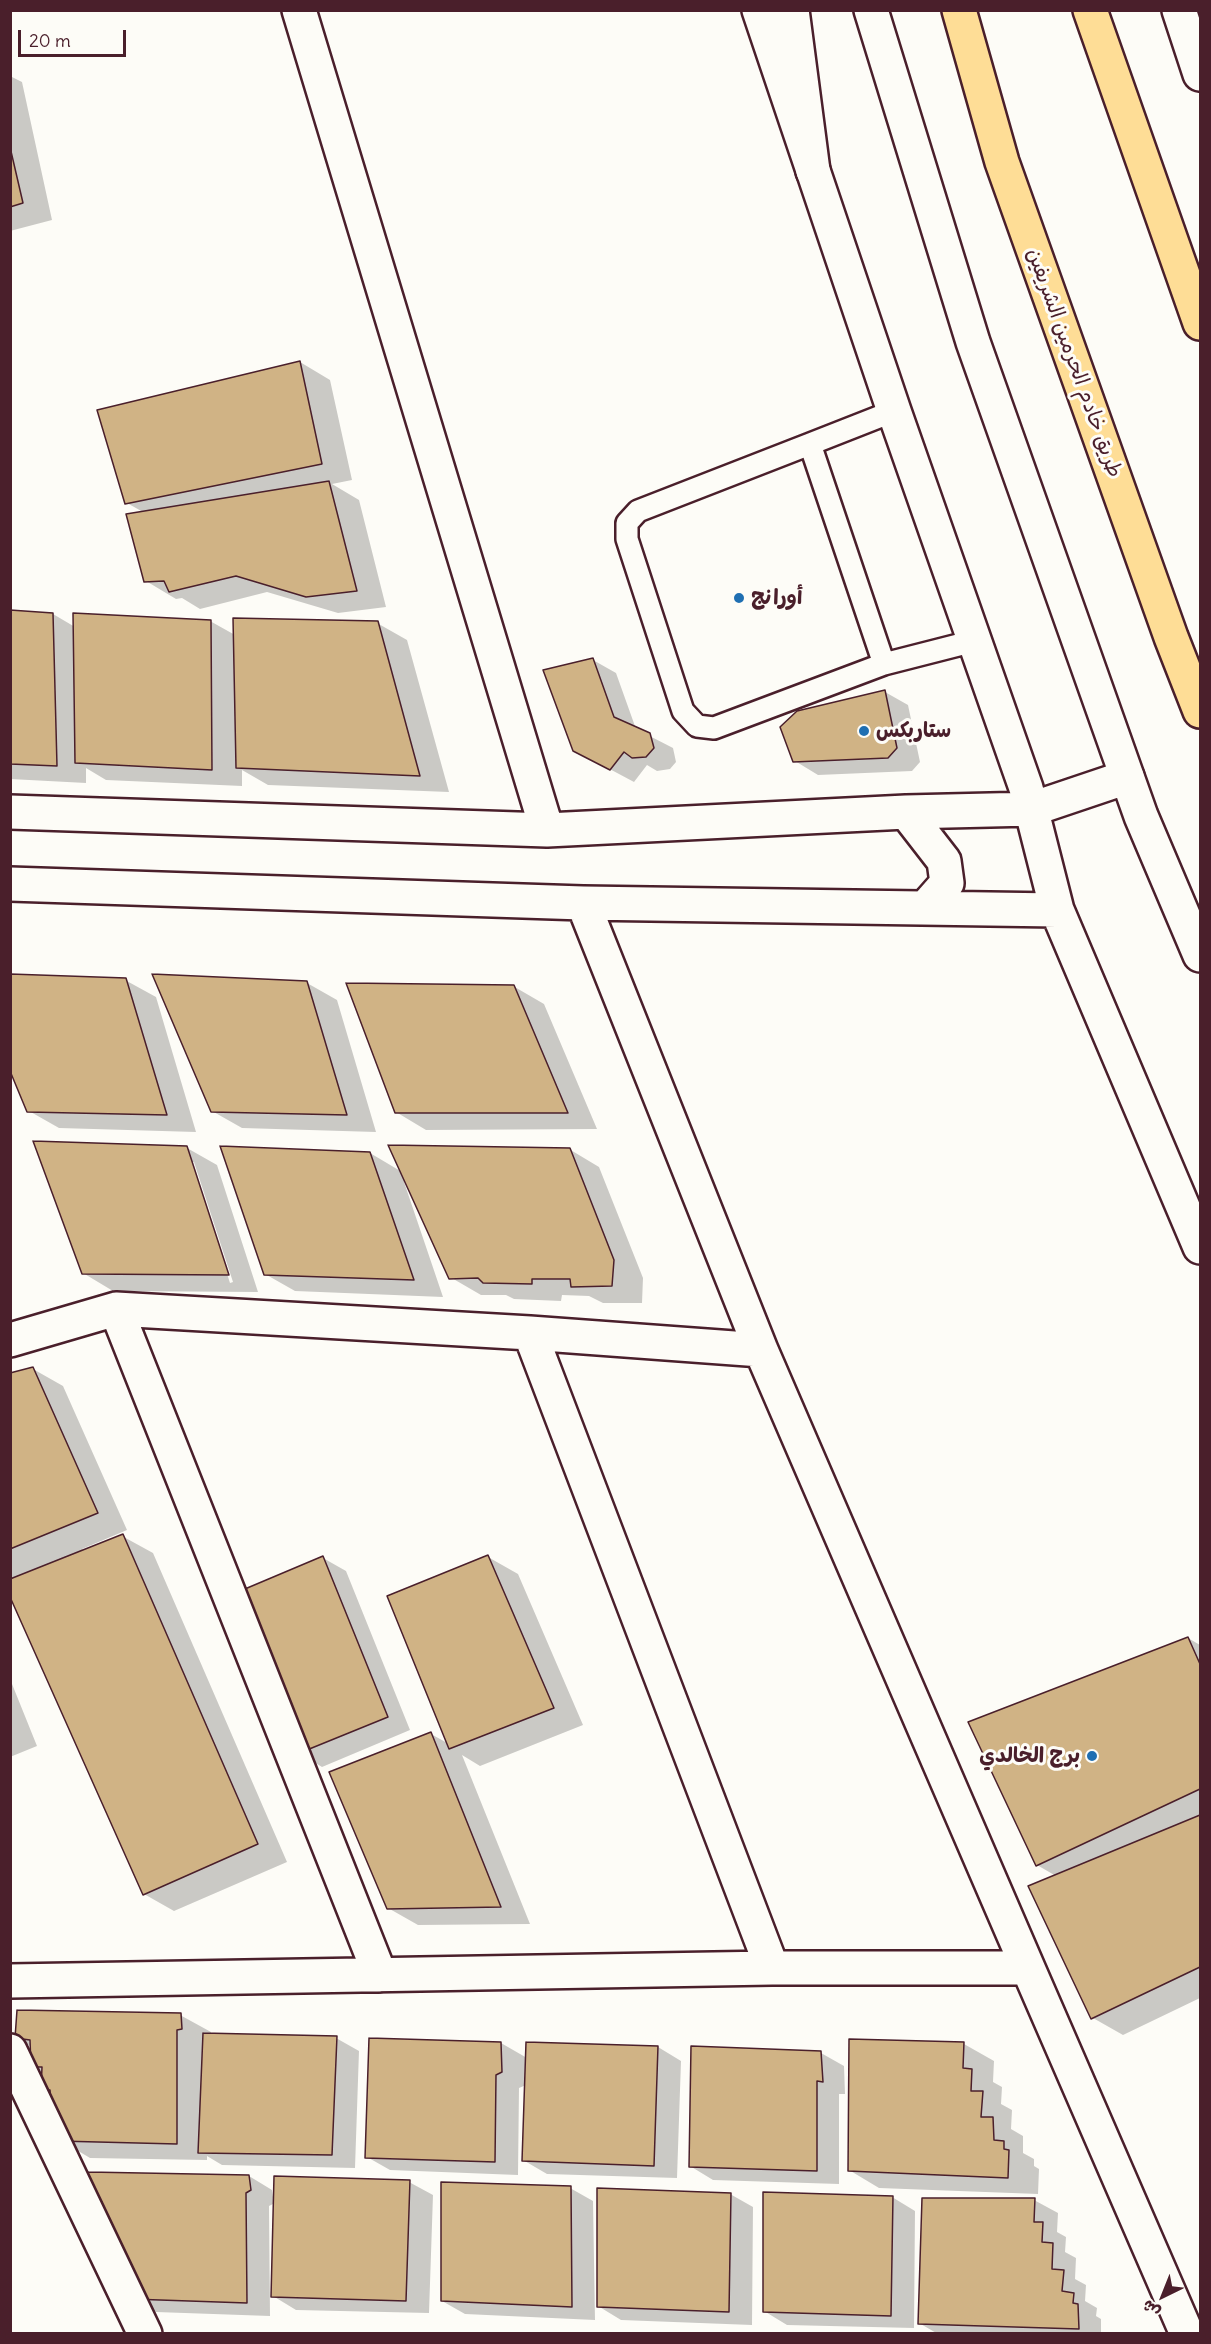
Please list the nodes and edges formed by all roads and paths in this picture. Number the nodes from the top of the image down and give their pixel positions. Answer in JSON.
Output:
{"nodes":[{"id":1,"x":299,"y":10,"type":"edge"},
{"id":2,"x":759,"y":10,"type":"edge"},
{"id":3,"x":792,"y":10,"type":"edge"},
{"id":4,"x":871,"y":10,"type":"edge"},
{"id":5,"x":959,"y":10,"type":"edge"},
{"id":6,"x":1090,"y":10,"type":"edge"},
{"id":7,"x":1179,"y":10,"type":"edge"},
{"id":8,"x":1200,"y":74,"type":"edge"},
{"id":9,"x":813,"y":171,"type":"junction"},
{"id":10,"x":1200,"y":323,"type":"edge"},
{"id":11,"x":894,"y":411,"type":"junction"},
{"id":12,"x":810,"y":444,"type":"junction"},
{"id":13,"x":975,"y":641,"type":"junction"},
{"id":14,"x":884,"y":664,"type":"junction"},
{"id":15,"x":1200,"y":711,"type":"edge"},
{"id":16,"x":1127,"y":777,"type":"junction"},
{"id":17,"x":1032,"y":809,"type":"junction"},
{"id":18,"x":10,"y":812,"type":"edge"},
{"id":19,"x":906,"y":813,"type":"junction"},
{"id":20,"x":547,"y":830,"type":"junction"},
{"id":21,"x":10,"y":884,"type":"edge"},
{"id":22,"x":582,"y":903,"type":"junction"},
{"id":23,"x":926,"y":908,"type":"junction"},
{"id":24,"x":1057,"y":910,"type":"junction"},
{"id":25,"x":1200,"y":955,"type":"edge"},
{"id":26,"x":1200,"y":1247,"type":"edge"},
{"id":27,"x":116,"y":1309,"type":"junction"},
{"id":28,"x":530,"y":1333,"type":"junction"},
{"id":29,"x":10,"y":1340,"type":"edge"},
{"id":30,"x":761,"y":1350,"type":"junction"},
{"id":31,"x":772,"y":1968,"type":"junction"},
{"id":32,"x":1028,"y":1968,"type":"junction"},
{"id":33,"x":380,"y":1975,"type":"junction"},
{"id":34,"x":10,"y":1981,"type":"edge"},
{"id":35,"x":10,"y":2051,"type":"edge"},
{"id":36,"x":145,"y":2334,"type":"edge"},
{"id":37,"x":1187,"y":2334,"type":"edge"}],
"edges":[{"from":1,"to":20,"type":"street"},
{"from":2,"to":9,"type":"street"},
{"from":3,"to":9,"type":"street"},
{"from":4,"to":16,"type":"street"},
{"from":5,"to":15,"type":"highway","name":"طريق خادم الحرمين الشريفين"},
{"from":6,"to":10,"type":"highway"},
{"from":7,"to":8,"type":"street"},
{"from":9,"to":11,"type":"street"},
{"from":11,"to":12,"type":"lane"},
{"from":11,"to":13,"type":"street"},
{"from":12,"to":14,"type":"lane"},
{"from":12,"to":14,"type":"lane"},
{"from":13,"to":14,"type":"lane"},
{"from":13,"to":17,"type":"street"},
{"from":16,"to":17,"type":"street"},
{"from":16,"to":25,"type":"street"},
{"from":17,"to":19,"type":"street"},
{"from":17,"to":24,"type":"street"},
{"from":18,"to":20,"type":"street"},
{"from":19,"to":20,"type":"street"},
{"from":19,"to":23,"type":"street"},
{"from":21,"to":22,"type":"street"},
{"from":22,"to":23,"type":"street"},
{"from":22,"to":30,"type":"street"},
{"from":23,"to":24,"type":"street"},
{"from":24,"to":26,"type":"street"},
{"from":27,"to":28,"type":"street"},
{"from":27,"to":29,"type":"street"},
{"from":27,"to":33,"type":"street"},
{"from":28,"to":30,"type":"street"},
{"from":28,"to":31,"type":"street"},
{"from":30,"to":32,"type":"street"},
{"from":31,"to":32,"type":"street"},
{"from":31,"to":33,"type":"street"},
{"from":32,"to":37,"type":"street"},
{"from":33,"to":34,"type":"street"},
{"from":35,"to":36,"type":"street"}]}
